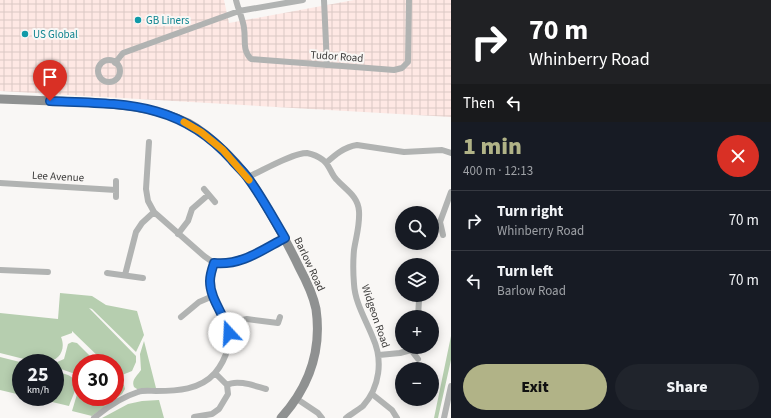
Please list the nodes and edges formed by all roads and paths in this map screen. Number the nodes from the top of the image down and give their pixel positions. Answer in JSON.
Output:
{"nodes":[{"id":1,"x":236,"y":0,"type":"edge"},
{"id":2,"x":303,"y":0,"type":"edge"},
{"id":3,"x":324,"y":0,"type":"edge"},
{"id":4,"x":409,"y":0,"type":"edge"},
{"id":5,"x":239,"y":11,"type":"junction"},
{"id":6,"x":115,"y":63,"type":"dead end"},
{"id":7,"x":327,"y":65,"type":"junction"},
{"id":8,"x":0,"y":99,"type":"edge"},
{"id":9,"x":149,"y":142,"type":"dead end"},
{"id":10,"x":451,"y":153,"type":"edge"},
{"id":11,"x":326,"y":163,"type":"junction"},
{"id":12,"x":248,"y":177,"type":"junction"},
{"id":13,"x":116,"y":181,"type":"dead end"},
{"id":14,"x":0,"y":183,"type":"edge"},
{"id":15,"x":116,"y":190,"type":"junction"},
{"id":16,"x":451,"y":192,"type":"edge"},
{"id":17,"x":116,"y":197,"type":"dead end"},
{"id":18,"x":215,"y":202,"type":"dead end"},
{"id":19,"x":154,"y":212,"type":"junction"},
{"id":20,"x":440,"y":222,"type":"joint"},
{"id":21,"x":178,"y":234,"type":"junction"},
{"id":22,"x":443,"y":234,"type":"dead end"},
{"id":23,"x":285,"y":238,"type":"junction"},
{"id":24,"x":214,"y":263,"type":"junction"},
{"id":25,"x":0,"y":270,"type":"edge"},
{"id":26,"x":48,"y":272,"type":"dead end"},
{"id":27,"x":106,"y":273,"type":"dead end"},
{"id":28,"x":125,"y":275,"type":"junction"},
{"id":29,"x":143,"y":278,"type":"dead end"},
{"id":30,"x":213,"y":296,"type":"junction"},
{"id":31,"x":181,"y":317,"type":"dead end"},
{"id":32,"x":280,"y":317,"type":"dead end"},
{"id":33,"x":227,"y":324,"type":"junction"},
{"id":34,"x":395,"y":353,"type":"edge"},
{"id":35,"x":415,"y":354,"type":"edge"},
{"id":36,"x":378,"y":355,"type":"junction"},
{"id":37,"x":418,"y":359,"type":"dead end"},
{"id":38,"x":215,"y":373,"type":"junction"},
{"id":39,"x":227,"y":386,"type":"junction"},
{"id":40,"x":451,"y":386,"type":"edge"},
{"id":41,"x":266,"y":389,"type":"dead end"},
{"id":42,"x":372,"y":394,"type":"junction"},
{"id":43,"x":297,"y":399,"type":"junction"},
{"id":44,"x":194,"y":417,"type":"edge"},
{"id":45,"x":94,"y":418,"type":"edge"},
{"id":46,"x":281,"y":418,"type":"edge"},
{"id":47,"x":322,"y":418,"type":"edge"},
{"id":48,"x":346,"y":418,"type":"edge"},
{"id":49,"x":397,"y":418,"type":"edge"},
{"id":50,"x":444,"y":418,"type":"edge"}],
"edges":[{"from":1,"to":5,"type":"street"},
{"from":2,"to":5,"type":"street"},
{"from":3,"to":7,"type":"street"},
{"from":4,"to":7,"type":"street","name":"Tudor Road"},
{"from":5,"to":6,"type":"street"},
{"from":5,"to":7,"type":"street","name":"Tudor Road"},
{"from":8,"to":12,"type":"street","name":"Barlow Road"},
{"from":9,"to":19,"type":"street"},
{"from":10,"to":11,"type":"street"},
{"from":11,"to":12,"type":"street","name":"Widgeon Road"},
{"from":11,"to":36,"type":"street","name":"Widgeon Road"},
{"from":12,"to":23,"type":"street","name":"Barlow Road"},
{"from":13,"to":15,"type":"street"},
{"from":14,"to":15,"type":"street","name":"Lee Avenue"},
{"from":15,"to":17,"type":"street"},
{"from":16,"to":20,"type":"street"},
{"from":18,"to":21,"type":"street"},
{"from":19,"to":21,"type":"street"},
{"from":19,"to":28,"type":"street"},
{"from":20,"to":22,"type":"street"},
{"from":21,"to":24,"type":"street"},
{"from":23,"to":24,"type":"street"},
{"from":23,"to":43,"type":"street","name":"Barlow Road"},
{"from":24,"to":30,"type":"street"},
{"from":25,"to":26,"type":"street"},
{"from":27,"to":28,"type":"street"},
{"from":28,"to":29,"type":"street"},
{"from":30,"to":31,"type":"street"},
{"from":30,"to":33,"type":"street"},
{"from":32,"to":33,"type":"street"},
{"from":33,"to":38,"type":"street"},
{"from":34,"to":36,"type":"street"},
{"from":35,"to":37,"type":"street"},
{"from":36,"to":42,"type":"street","name":"Widgeon Road"},
{"from":38,"to":39,"type":"street"},
{"from":38,"to":45,"type":"street"},
{"from":39,"to":41,"type":"street"},
{"from":39,"to":44,"type":"street"},
{"from":40,"to":50,"type":"street"},
{"from":42,"to":48,"type":"street","name":"Widgeon Road"},
{"from":42,"to":49,"type":"street"},
{"from":43,"to":46,"type":"street","name":"Barlow Road"},
{"from":43,"to":47,"type":"street"}]}
